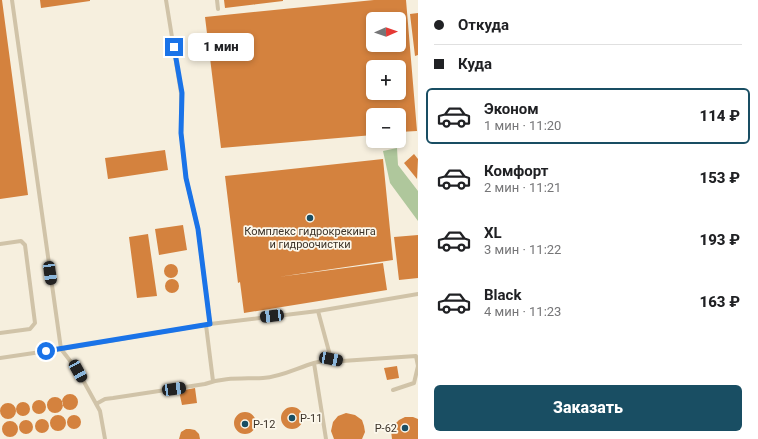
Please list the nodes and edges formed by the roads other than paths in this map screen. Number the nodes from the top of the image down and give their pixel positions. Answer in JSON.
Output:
{"nodes":[{"id":1,"x":12,"y":0,"type":"edge"},
{"id":2,"x":166,"y":0,"type":"edge"},
{"id":3,"x":217,"y":0,"type":"edge"},
{"id":4,"x":218,"y":9,"type":"dead end"},
{"id":5,"x":0,"y":244,"type":"edge"},
{"id":6,"x":418,"y":294,"type":"edge"},
{"id":7,"x":318,"y":311,"type":"junction"},
{"id":8,"x":208,"y":324,"type":"junction"},
{"id":9,"x":0,"y":333,"type":"edge"},
{"id":10,"x":61,"y":349,"type":"junction"},
{"id":11,"x":0,"y":358,"type":"edge"},
{"id":12,"x":331,"y":359,"type":"junction"},
{"id":13,"x":314,"y":363,"type":"junction"},
{"id":14,"x":213,"y":381,"type":"junction"},
{"id":15,"x":393,"y":390,"type":"dead end"},
{"id":16,"x":96,"y":404,"type":"junction"},
{"id":17,"x":105,"y":439,"type":"edge"},
{"id":18,"x":326,"y":439,"type":"edge"}],
"edges":[{"from":1,"to":10,"type":"lane"},
{"from":2,"to":8,"type":"lane"},
{"from":3,"to":4,"type":"lane"},
{"from":5,"to":9,"type":"lane"},
{"from":6,"to":7,"type":"lane"},
{"from":7,"to":8,"type":"lane"},
{"from":7,"to":12,"type":"lane"},
{"from":8,"to":10,"type":"lane"},
{"from":8,"to":14,"type":"lane"},
{"from":10,"to":11,"type":"lane"},
{"from":10,"to":16,"type":"lane"},
{"from":12,"to":13,"type":"lane"},
{"from":12,"to":15,"type":"lane"},
{"from":13,"to":14,"type":"lane"},
{"from":13,"to":18,"type":"lane"},
{"from":14,"to":16,"type":"lane"},
{"from":16,"to":17,"type":"lane"}]}
